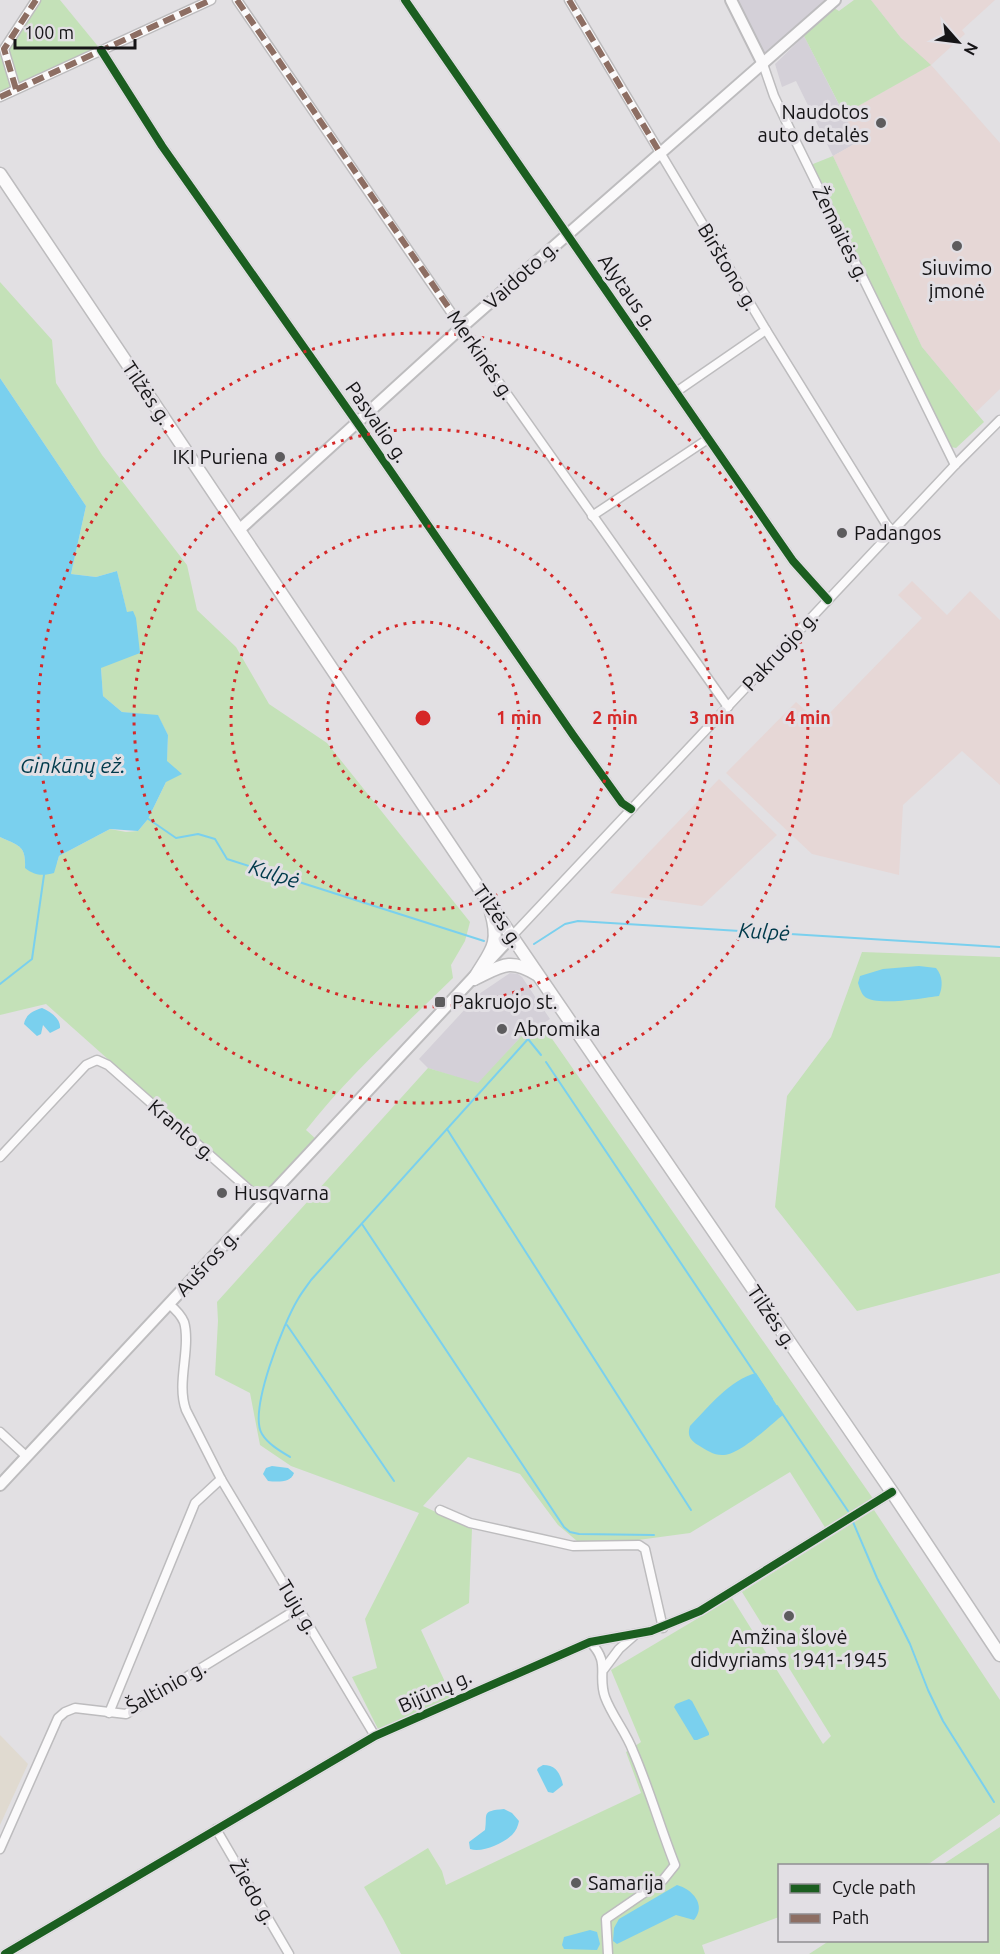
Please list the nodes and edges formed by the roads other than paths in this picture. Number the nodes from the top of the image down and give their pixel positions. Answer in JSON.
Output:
{"nodes":[{"id":1,"x":36,"y":0,"type":"edge"},
{"id":2,"x":211,"y":0,"type":"edge"},
{"id":3,"x":237,"y":0,"type":"edge"},
{"id":4,"x":405,"y":0,"type":"edge"},
{"id":5,"x":569,"y":0,"type":"edge"},
{"id":6,"x":731,"y":0,"type":"edge"},
{"id":7,"x":835,"y":0,"type":"edge"},
{"id":8,"x":101,"y":50,"type":"junction"},
{"id":9,"x":763,"y":64,"type":"junction"},
{"id":10,"x":16,"y":89,"type":"junction"},
{"id":11,"x":0,"y":97,"type":"edge"},
{"id":12,"x":660,"y":153,"type":"junction"},
{"id":13,"x":0,"y":174,"type":"edge"},
{"id":14,"x":567,"y":234,"type":"junction"},
{"id":15,"x":462,"y":327,"type":"junction"},
{"id":16,"x":765,"y":330,"type":"junction"},
{"id":17,"x":676,"y":392,"type":"junction"},
{"id":18,"x":1000,"y":420,"type":"edge"},
{"id":19,"x":358,"y":424,"type":"junction"},
{"id":20,"x":708,"y":439,"type":"junction"},
{"id":21,"x":955,"y":465,"type":"junction"},
{"id":22,"x":592,"y":516,"type":"junction"},
{"id":23,"x":239,"y":530,"type":"junction"},
{"id":24,"x":893,"y":532,"type":"junction"},
{"id":25,"x":828,"y":600,"type":"junction"},
{"id":26,"x":728,"y":707,"type":"junction"},
{"id":27,"x":631,"y":809,"type":"junction"},
{"id":28,"x":489,"y":903,"type":"junction"},
{"id":29,"x":512,"y":936,"type":"junction"},
{"id":30,"x":539,"y":976,"type":"junction"},
{"id":31,"x":474,"y":979,"type":"junction"},
{"id":32,"x":0,"y":1157,"type":"edge"},
{"id":33,"x":264,"y":1203,"type":"junction"},
{"id":34,"x":169,"y":1304,"type":"junction"},
{"id":35,"x":0,"y":1432,"type":"edge"},
{"id":36,"x":26,"y":1456,"type":"junction"},
{"id":37,"x":221,"y":1479,"type":"junction"},
{"id":38,"x":0,"y":1485,"type":"edge"},
{"id":39,"x":892,"y":1492,"type":"junction"},
{"id":40,"x":440,"y":1510,"type":"dead end"},
{"id":41,"x":299,"y":1608,"type":"junction"},
{"id":42,"x":663,"y":1628,"type":"junction"},
{"id":43,"x":636,"y":1634,"type":"junction"},
{"id":44,"x":590,"y":1642,"type":"junction"},
{"id":45,"x":1000,"y":1654,"type":"edge"},
{"id":46,"x":604,"y":1669,"type":"junction"},
{"id":47,"x":109,"y":1713,"type":"junction"},
{"id":48,"x":375,"y":1736,"type":"junction"},
{"id":49,"x":216,"y":1829,"type":"junction"},
{"id":50,"x":0,"y":1849,"type":"edge"},
{"id":51,"x":0,"y":1950,"type":"edge"},
{"id":52,"x":4,"y":1954,"type":"edge"},
{"id":53,"x":289,"y":1954,"type":"edge"},
{"id":54,"x":608,"y":1954,"type":"edge"}],
"edges":[{"from":1,"to":10,"type":"street"},
{"from":2,"to":8,"type":"street"},
{"from":3,"to":15,"type":"street","name":"Merkinės g."},
{"from":4,"to":14,"type":"street","name":"Alytaus g."},
{"from":5,"to":12,"type":"street","name":"Birštono g."},
{"from":6,"to":9,"type":"main road","name":"Žemaitės g."},
{"from":7,"to":9,"type":"main road","name":"Vaidoto g."},
{"from":8,"to":10,"type":"street"},
{"from":8,"to":19,"type":"street","name":"Pasvalio g."},
{"from":9,"to":12,"type":"main road","name":"Vaidoto g."},
{"from":9,"to":21,"type":"street","name":"Žemaitės g."},
{"from":10,"to":11,"type":"street"},
{"from":12,"to":14,"type":"main road","name":"Vaidoto g."},
{"from":12,"to":16,"type":"street","name":"Birštono g."},
{"from":13,"to":23,"type":"highway","name":"Tilžės g."},
{"from":14,"to":15,"type":"main road","name":"Vaidoto g."},
{"from":14,"to":17,"type":"street","name":"Alytaus g."},
{"from":15,"to":19,"type":"main road","name":"Vaidoto g."},
{"from":15,"to":22,"type":"street","name":"Merkinės g."},
{"from":16,"to":17,"type":"street"},
{"from":16,"to":24,"type":"street","name":"Birštono g."},
{"from":17,"to":20,"type":"street","name":"Alytaus g."},
{"from":18,"to":21,"type":"street","name":"Pakruojo g."},
{"from":19,"to":23,"type":"main road","name":"Vaidoto g."},
{"from":19,"to":27,"type":"street","name":"Pasvalio g."},
{"from":20,"to":22,"type":"street"},
{"from":20,"to":25,"type":"street","name":"Alytaus g."},
{"from":21,"to":24,"type":"street","name":"Pakruojo g."},
{"from":22,"to":26,"type":"street","name":"Merkinės g."},
{"from":23,"to":28,"type":"highway","name":"Tilžės g."},
{"from":24,"to":25,"type":"street","name":"Pakruojo g."},
{"from":25,"to":26,"type":"street","name":"Pakruojo g."},
{"from":26,"to":27,"type":"street","name":"Pakruojo g."},
{"from":27,"to":29,"type":"street","name":"Pakruojo g."},
{"from":28,"to":29,"type":"highway","name":"Tilžės g."},
{"from":28,"to":31,"type":"highway"},
{"from":29,"to":30,"type":"highway","name":"Tilžės g."},
{"from":29,"to":31,"type":"main road","name":"Aušros g."},
{"from":30,"to":31,"type":"highway"},
{"from":30,"to":39,"type":"highway","name":"Tilžės g."},
{"from":31,"to":33,"type":"main road","name":"Aušros g."},
{"from":32,"to":33,"type":"street","name":"Kranto g."},
{"from":33,"to":34,"type":"main road","name":"Aušros g."},
{"from":34,"to":36,"type":"main road","name":"Aušros g."},
{"from":34,"to":37,"type":"street","name":"Tujų g."},
{"from":35,"to":36,"type":"street"},
{"from":36,"to":38,"type":"main road","name":"Aušros g."},
{"from":37,"to":41,"type":"street","name":"Tujų g."},
{"from":37,"to":47,"type":"street"},
{"from":39,"to":42,"type":"street","name":"Bijūnų g."},
{"from":39,"to":45,"type":"highway","name":"Tilžės g."},
{"from":40,"to":42,"type":"street"},
{"from":41,"to":47,"type":"street","name":"Šaltinio g."},
{"from":41,"to":48,"type":"street","name":"Tujų g."},
{"from":42,"to":43,"type":"street","name":"Bijūnų g."},
{"from":43,"to":44,"type":"street","name":"Bijūnų g."},
{"from":43,"to":46,"type":"street"},
{"from":44,"to":46,"type":"street"},
{"from":44,"to":48,"type":"street","name":"Bijūnų g."},
{"from":46,"to":54,"type":"street"},
{"from":47,"to":50,"type":"street","name":"Šaltinio g."},
{"from":48,"to":49,"type":"street","name":"Bijūnų g."},
{"from":49,"to":52,"type":"street","name":"Bijūnų g."},
{"from":49,"to":53,"type":"street","name":"Žiedo g."},
{"from":51,"to":52,"type":"street"}]}
